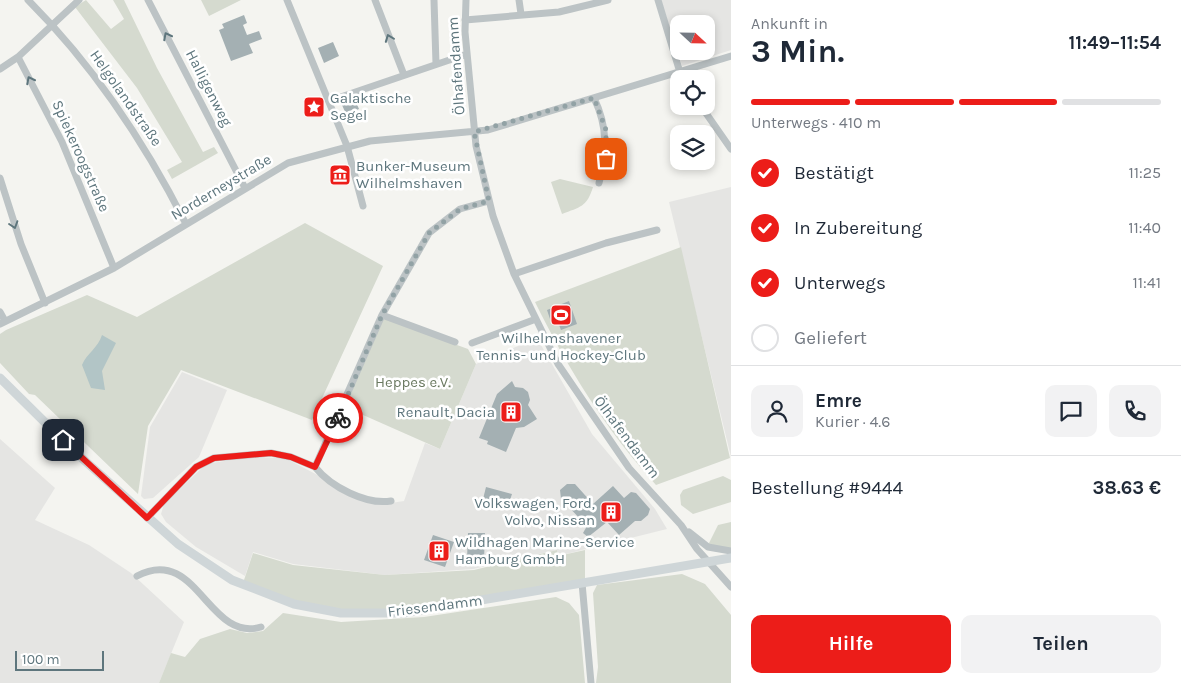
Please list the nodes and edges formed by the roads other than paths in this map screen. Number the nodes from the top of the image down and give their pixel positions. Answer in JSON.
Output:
{"nodes":[{"id":1,"x":28,"y":0,"type":"edge"},
{"id":2,"x":79,"y":0,"type":"edge"},
{"id":3,"x":148,"y":0,"type":"edge"},
{"id":4,"x":287,"y":0,"type":"edge"},
{"id":5,"x":375,"y":0,"type":"edge"},
{"id":6,"x":434,"y":0,"type":"edge"},
{"id":7,"x":466,"y":0,"type":"edge"},
{"id":8,"x":519,"y":0,"type":"edge"},
{"id":9,"x":608,"y":0,"type":"edge"},
{"id":10,"x":658,"y":0,"type":"edge"},
{"id":11,"x":590,"y":2,"type":"edge"},
{"id":12,"x":521,"y":14,"type":"junction"},
{"id":13,"x":465,"y":20,"type":"junction"},
{"id":14,"x":52,"y":24,"type":"junction"},
{"id":15,"x":467,"y":54,"type":"junction"},
{"id":16,"x":18,"y":56,"type":"junction"},
{"id":17,"x":731,"y":56,"type":"edge"},
{"id":18,"x":436,"y":64,"type":"junction"},
{"id":19,"x":0,"y":69,"type":"edge"},
{"id":20,"x":679,"y":70,"type":"edge"},
{"id":21,"x":694,"y":70,"type":"edge"},
{"id":22,"x":404,"y":75,"type":"junction"},
{"id":23,"x":670,"y":78,"type":"edge"},
{"id":24,"x":594,"y":98,"type":"junction"},
{"id":25,"x":329,"y":101,"type":"junction"},
{"id":26,"x":709,"y":115,"type":"edge"},
{"id":27,"x":474,"y":132,"type":"junction"},
{"id":28,"x":727,"y":137,"type":"edge"},
{"id":29,"x":348,"y":146,"type":"junction"},
{"id":30,"x":731,"y":149,"type":"edge"},
{"id":31,"x":0,"y":178,"type":"edge"},
{"id":32,"x":599,"y":183,"type":"dead end"},
{"id":33,"x":245,"y":188,"type":"junction"},
{"id":34,"x":489,"y":201,"type":"junction"},
{"id":35,"x":363,"y":206,"type":"dead end"},
{"id":36,"x":186,"y":224,"type":"junction"},
{"id":37,"x":657,"y":230,"type":"dead end"},
{"id":38,"x":114,"y":268,"type":"junction"},
{"id":39,"x":514,"y":274,"type":"junction"},
{"id":40,"x":45,"y":303,"type":"junction"},
{"id":41,"x":0,"y":312,"type":"edge"},
{"id":42,"x":382,"y":315,"type":"junction"},
{"id":43,"x":536,"y":319,"type":"junction"},
{"id":44,"x":3,"y":323,"type":"edge"},
{"id":45,"x":455,"y":342,"type":"dead end"},
{"id":46,"x":472,"y":343,"type":"dead end"},
{"id":47,"x":0,"y":378,"type":"edge"},
{"id":48,"x":315,"y":467,"type":"junction"},
{"id":49,"x":391,"y":501,"type":"dead end"},
{"id":50,"x":147,"y":518,"type":"junction"},
{"id":51,"x":681,"y":525,"type":"junction"},
{"id":52,"x":731,"y":551,"type":"edge"},
{"id":53,"x":731,"y":560,"type":"edge"},
{"id":54,"x":709,"y":562,"type":"junction"},
{"id":55,"x":137,"y":576,"type":"dead end"},
{"id":56,"x":582,"y":583,"type":"junction"},
{"id":57,"x":731,"y":587,"type":"edge"},
{"id":58,"x":261,"y":627,"type":"dead end"},
{"id":59,"x":591,"y":683,"type":"edge"}],
"edges":[{"from":1,"to":14,"type":"street","name":"Helgolandstraße"},
{"from":2,"to":14,"type":"street"},
{"from":33,"to":3,"type":"street","name":"Halligenweg","one_way":true},
{"from":4,"to":25,"type":"street"},
{"from":22,"to":5,"type":"street","one_way":true},
{"from":6,"to":18,"type":"street"},
{"from":7,"to":13,"type":"street","name":"Ölhafendamm"},
{"from":8,"to":12,"type":"street"},
{"from":9,"to":11,"type":"street"},
{"from":10,"to":20,"type":"street"},
{"from":11,"to":12,"type":"street"},
{"from":12,"to":13,"type":"street"},
{"from":13,"to":15,"type":"street","name":"Ölhafendamm"},
{"from":14,"to":16,"type":"street"},
{"from":14,"to":36,"type":"street","name":"Helgolandstraße"},
{"from":15,"to":18,"type":"street"},
{"from":15,"to":27,"type":"street","name":"Ölhafendamm"},
{"from":16,"to":19,"type":"street"},
{"from":38,"to":16,"type":"street","name":"Spiekeroogstraße","one_way":true},
{"from":17,"to":21,"type":"street","name":"Norderneystraße"},
{"from":18,"to":22,"type":"street"},
{"from":22,"to":25,"type":"street"},
{"from":23,"to":24,"type":"street","name":"Norderneystraße"},
{"from":24,"to":27,"type":"street","name":"Norderneystraße"},
{"from":24,"to":32,"type":"street"},
{"from":25,"to":29,"type":"street"},
{"from":26,"to":28,"type":"street"},
{"from":27,"to":29,"type":"street","name":"Norderneystraße"},
{"from":27,"to":34,"type":"street","name":"Ölhafendamm"},
{"from":28,"to":30,"type":"street"},
{"from":29,"to":33,"type":"street","name":"Norderneystraße"},
{"from":29,"to":35,"type":"street"},
{"from":31,"to":40,"type":"street","one_way":true},
{"from":33,"to":36,"type":"street","name":"Norderneystraße"},
{"from":34,"to":39,"type":"street","name":"Ölhafendamm"},
{"from":34,"to":42,"type":"street"},
{"from":36,"to":38,"type":"street","name":"Norderneystraße"},
{"from":37,"to":39,"type":"street"},
{"from":38,"to":40,"type":"street","name":"Norderneystraße"},
{"from":39,"to":43,"type":"street","name":"Ölhafendamm"},
{"from":40,"to":44,"type":"street","name":"Norderneystraße"},
{"from":41,"to":44,"type":"street"},
{"from":42,"to":45,"type":"street"},
{"from":42,"to":48,"type":"street"},
{"from":43,"to":46,"type":"street"},
{"from":43,"to":51,"type":"street","name":"Ölhafendamm"},
{"from":47,"to":50,"type":"main road","name":"Friesendamm"},
{"from":48,"to":49,"type":"street"},
{"from":48,"to":50,"type":"street"},
{"from":50,"to":56,"type":"main road","name":"Friesendamm"},
{"from":51,"to":52,"type":"street"},
{"from":51,"to":54,"type":"street","name":"Ölhafendamm"},
{"from":53,"to":54,"type":"main road","name":"Friesendamm"},
{"from":54,"to":56,"type":"main road","name":"Friesendamm"},
{"from":54,"to":57,"type":"street","name":"Ölhafendamm"},
{"from":55,"to":58,"type":"street"},
{"from":56,"to":59,"type":"street"}]}
